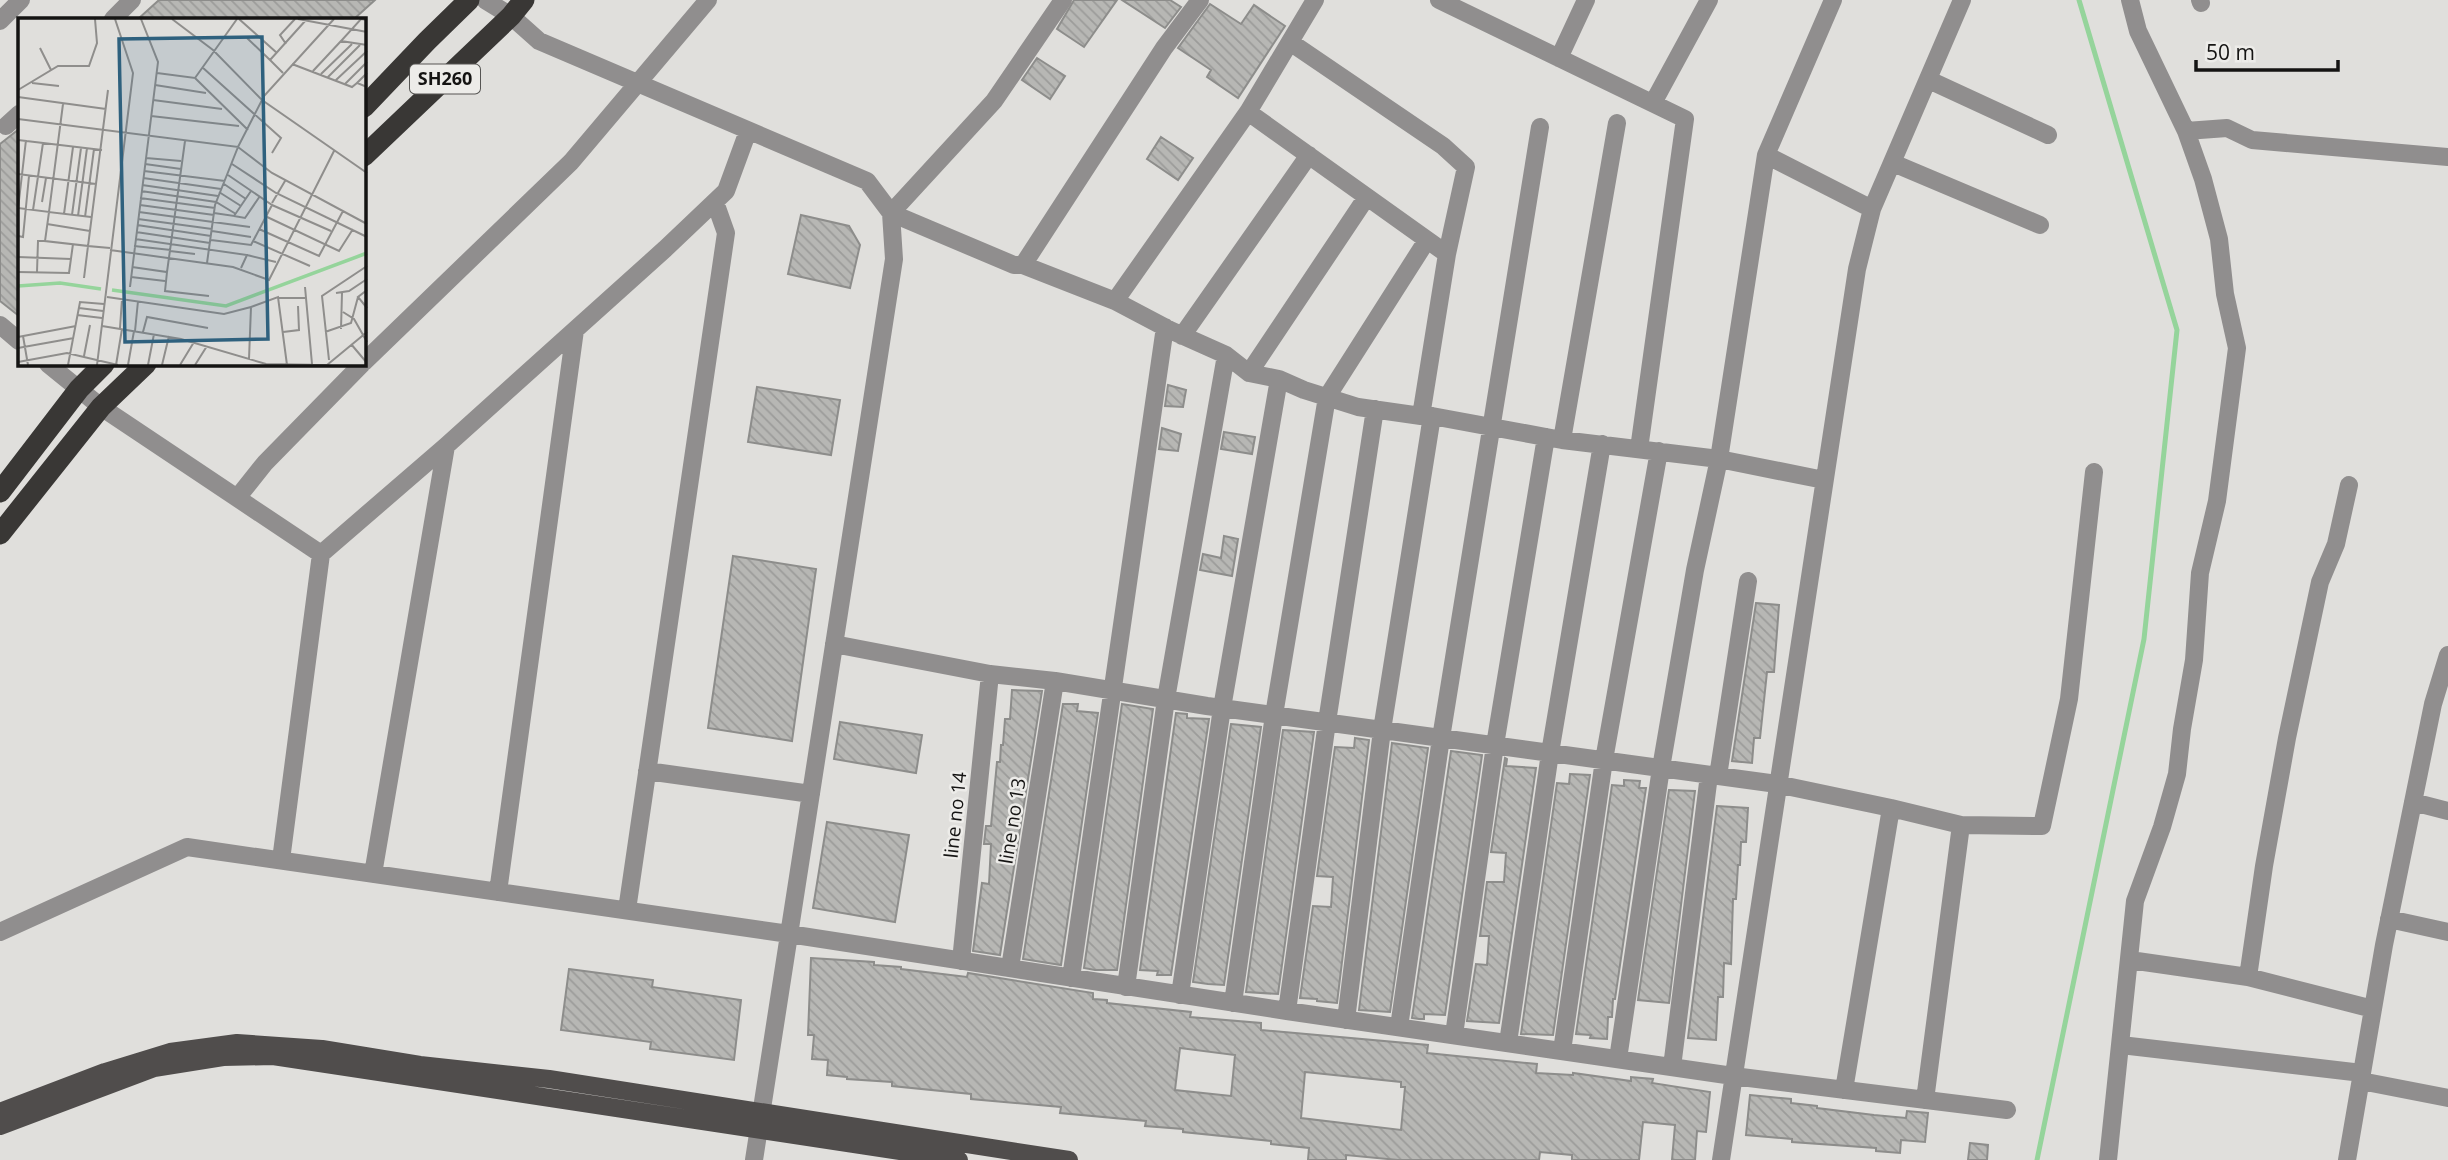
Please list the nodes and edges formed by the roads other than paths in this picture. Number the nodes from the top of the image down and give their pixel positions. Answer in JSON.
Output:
{"nodes":[{"id":1,"x":21,"y":0,"type":"edge"},
{"id":2,"x":132,"y":0,"type":"edge"},
{"id":3,"x":469,"y":0,"type":"edge"},
{"id":4,"x":485,"y":0,"type":"edge"},
{"id":5,"x":708,"y":0,"type":"edge"},
{"id":6,"x":1063,"y":0,"type":"edge"},
{"id":7,"x":1200,"y":0,"type":"edge"},
{"id":8,"x":1315,"y":0,"type":"edge"},
{"id":9,"x":1586,"y":0,"type":"edge"},
{"id":10,"x":1709,"y":0,"type":"edge"},
{"id":11,"x":1833,"y":0,"type":"edge"},
{"id":12,"x":1962,"y":0,"type":"edge"},
{"id":13,"x":2130,"y":0,"type":"edge"},
{"id":14,"x":1451,"y":3,"type":"edge"},
{"id":15,"x":517,"y":8,"type":"edge"},
{"id":16,"x":114,"y":18,"type":"edge"},
{"id":17,"x":0,"y":21,"type":"edge"},
{"id":18,"x":1290,"y":42,"type":"junction"},
{"id":19,"x":1559,"y":58,"type":"junction"},
{"id":20,"x":1928,"y":80,"type":"junction"},
{"id":21,"x":640,"y":83,"type":"junction"},
{"id":22,"x":1653,"y":103,"type":"junction"},
{"id":23,"x":366,"y":105,"type":"edge"},
{"id":24,"x":1248,"y":112,"type":"junction"},
{"id":25,"x":1617,"y":123,"type":"dead end"},
{"id":26,"x":1540,"y":127,"type":"dead end"},
{"id":27,"x":748,"y":131,"type":"junction"},
{"id":28,"x":2186,"y":131,"type":"junction"},
{"id":29,"x":2048,"y":135,"type":"dead end"},
{"id":30,"x":366,"y":154,"type":"edge"},
{"id":31,"x":1309,"y":155,"type":"junction"},
{"id":32,"x":1766,"y":155,"type":"junction"},
{"id":33,"x":2448,"y":157,"type":"edge"},
{"id":34,"x":1893,"y":163,"type":"junction"},
{"id":35,"x":1366,"y":198,"type":"junction"},
{"id":36,"x":715,"y":202,"type":"junction"},
{"id":37,"x":1872,"y":209,"type":"junction"},
{"id":38,"x":891,"y":213,"type":"junction"},
{"id":39,"x":2040,"y":225,"type":"dead end"},
{"id":40,"x":1427,"y":240,"type":"junction"},
{"id":41,"x":1447,"y":254,"type":"junction"},
{"id":42,"x":1023,"y":265,"type":"junction"},
{"id":43,"x":1115,"y":301,"type":"junction"},
{"id":44,"x":0,"y":325,"type":"edge"},
{"id":45,"x":1165,"y":327,"type":"junction"},
{"id":46,"x":575,"y":330,"type":"junction"},
{"id":47,"x":1182,"y":336,"type":"junction"},
{"id":48,"x":18,"y":340,"type":"edge"},
{"id":49,"x":1226,"y":355,"type":"junction"},
{"id":50,"x":366,"y":360,"type":"edge"},
{"id":51,"x":50,"y":366,"type":"edge"},
{"id":52,"x":102,"y":366,"type":"edge"},
{"id":53,"x":144,"y":366,"type":"edge"},
{"id":54,"x":360,"y":366,"type":"edge"},
{"id":55,"x":1249,"y":373,"type":"junction"},
{"id":56,"x":1279,"y":379,"type":"junction"},
{"id":57,"x":79,"y":389,"type":"junction"},
{"id":58,"x":1326,"y":397,"type":"junction"},
{"id":59,"x":101,"y":407,"type":"junction"},
{"id":60,"x":1375,"y":409,"type":"junction"},
{"id":61,"x":1426,"y":416,"type":"junction"},
{"id":62,"x":1493,"y":428,"type":"junction"},
{"id":63,"x":1554,"y":438,"type":"junction"},
{"id":64,"x":1602,"y":444,"type":"junction"},
{"id":65,"x":446,"y":446,"type":"junction"},
{"id":66,"x":1639,"y":449,"type":"junction"},
{"id":67,"x":1659,"y":451,"type":"junction"},
{"id":68,"x":1718,"y":459,"type":"junction"},
{"id":69,"x":2094,"y":472,"type":"dead end"},
{"id":70,"x":1824,"y":480,"type":"junction"},
{"id":71,"x":2349,"y":485,"type":"dead end"},
{"id":72,"x":0,"y":492,"type":"edge"},
{"id":73,"x":237,"y":498,"type":"junction"},
{"id":74,"x":0,"y":534,"type":"edge"},
{"id":75,"x":321,"y":554,"type":"junction"},
{"id":76,"x":1748,"y":581,"type":"dead end"},
{"id":77,"x":834,"y":644,"type":"junction"},
{"id":78,"x":2448,"y":655,"type":"edge"},
{"id":79,"x":990,"y":674,"type":"junction"},
{"id":80,"x":1055,"y":681,"type":"junction"},
{"id":81,"x":1111,"y":690,"type":"junction"},
{"id":82,"x":1166,"y":699,"type":"junction"},
{"id":83,"x":1222,"y":708,"type":"junction"},
{"id":84,"x":1274,"y":715,"type":"junction"},
{"id":85,"x":1327,"y":722,"type":"junction"},
{"id":86,"x":1382,"y":730,"type":"junction"},
{"id":87,"x":1441,"y":738,"type":"junction"},
{"id":88,"x":1494,"y":745,"type":"junction"},
{"id":89,"x":1550,"y":753,"type":"junction"},
{"id":90,"x":1604,"y":760,"type":"junction"},
{"id":91,"x":1661,"y":768,"type":"junction"},
{"id":92,"x":647,"y":771,"type":"junction"},
{"id":93,"x":1713,"y":775,"type":"junction"},
{"id":94,"x":1777,"y":784,"type":"junction"},
{"id":95,"x":811,"y":794,"type":"junction"},
{"id":96,"x":2413,"y":802,"type":"junction"},
{"id":97,"x":1891,"y":808,"type":"junction"},
{"id":98,"x":2448,"y":811,"type":"edge"},
{"id":99,"x":1961,"y":825,"type":"junction"},
{"id":100,"x":281,"y":860,"type":"junction"},
{"id":101,"x":373,"y":874,"type":"junction"},
{"id":102,"x":498,"y":892,"type":"junction"},
{"id":103,"x":627,"y":911,"type":"junction"},
{"id":104,"x":2389,"y":919,"type":"junction"},
{"id":105,"x":0,"y":932,"type":"edge"},
{"id":106,"x":2448,"y":932,"type":"edge"},
{"id":107,"x":789,"y":934,"type":"junction"},
{"id":108,"x":2130,"y":960,"type":"junction"},
{"id":109,"x":961,"y":961,"type":"junction"},
{"id":110,"x":1010,"y":968,"type":"junction"},
{"id":111,"x":2249,"y":977,"type":"junction"},
{"id":112,"x":1071,"y":978,"type":"junction"},
{"id":113,"x":1126,"y":987,"type":"junction"},
{"id":114,"x":1180,"y":995,"type":"junction"},
{"id":115,"x":1233,"y":1003,"type":"junction"},
{"id":116,"x":2373,"y":1009,"type":"junction"},
{"id":117,"x":1287,"y":1011,"type":"junction"},
{"id":118,"x":1346,"y":1020,"type":"junction"},
{"id":119,"x":1399,"y":1027,"type":"junction"},
{"id":120,"x":1454,"y":1035,"type":"junction"},
{"id":121,"x":1508,"y":1043,"type":"junction"},
{"id":122,"x":2121,"y":1045,"type":"junction"},
{"id":123,"x":1562,"y":1051,"type":"junction"},
{"id":124,"x":1618,"y":1059,"type":"junction"},
{"id":125,"x":1672,"y":1067,"type":"junction"},
{"id":126,"x":1733,"y":1076,"type":"junction"},
{"id":127,"x":2362,"y":1077,"type":"junction"},
{"id":128,"x":1844,"y":1090,"type":"junction"},
{"id":129,"x":2448,"y":1098,"type":"edge"},
{"id":130,"x":1926,"y":1100,"type":"junction"},
{"id":131,"x":2007,"y":1110,"type":"dead end"},
{"id":132,"x":0,"y":1112,"type":"edge"},
{"id":133,"x":760,"y":1122,"type":"junction"},
{"id":134,"x":0,"y":1126,"type":"edge"},
{"id":135,"x":754,"y":1160,"type":"edge"},
{"id":136,"x":959,"y":1160,"type":"edge"},
{"id":137,"x":1069,"y":1160,"type":"edge"},
{"id":138,"x":1721,"y":1160,"type":"edge"},
{"id":139,"x":2108,"y":1160,"type":"edge"},
{"id":140,"x":2347,"y":1160,"type":"edge"}],
"edges":[{"from":1,"to":17,"type":"street"},
{"from":2,"to":16,"type":"street"},
{"from":3,"to":23,"type":"highway"},
{"from":4,"to":15,"type":"street"},
{"from":5,"to":21,"type":"street"},
{"from":6,"to":38,"type":"street"},
{"from":7,"to":42,"type":"street"},
{"from":8,"to":18,"type":"street"},
{"from":9,"to":19,"type":"street"},
{"from":10,"to":22,"type":"street"},
{"from":11,"to":32,"type":"street"},
{"from":12,"to":20,"type":"street"},
{"from":13,"to":28,"type":"street"},
{"from":14,"to":19,"type":"street"},
{"from":15,"to":21,"type":"street"},
{"from":15,"to":30,"type":"highway","number":"SH260"},
{"from":18,"to":24,"type":"street"},
{"from":18,"to":41,"type":"street"},
{"from":19,"to":22,"type":"street"},
{"from":20,"to":29,"type":"street"},
{"from":20,"to":34,"type":"street"},
{"from":21,"to":27,"type":"street"},
{"from":21,"to":50,"type":"street"},
{"from":22,"to":66,"type":"street"},
{"from":24,"to":31,"type":"street"},
{"from":24,"to":43,"type":"street"},
{"from":25,"to":63,"type":"street"},
{"from":26,"to":62,"type":"street"},
{"from":27,"to":36,"type":"street"},
{"from":27,"to":38,"type":"street"},
{"from":28,"to":33,"type":"street"},
{"from":28,"to":108,"type":"street"},
{"from":31,"to":35,"type":"street"},
{"from":31,"to":47,"type":"street"},
{"from":32,"to":37,"type":"street"},
{"from":32,"to":68,"type":"street"},
{"from":34,"to":37,"type":"street"},
{"from":34,"to":39,"type":"street"},
{"from":35,"to":40,"type":"street"},
{"from":35,"to":55,"type":"street"},
{"from":36,"to":46,"type":"street"},
{"from":36,"to":92,"type":"street"},
{"from":37,"to":70,"type":"street"},
{"from":38,"to":42,"type":"street"},
{"from":38,"to":77,"type":"street"},
{"from":40,"to":41,"type":"street"},
{"from":40,"to":58,"type":"street"},
{"from":41,"to":61,"type":"street"},
{"from":42,"to":43,"type":"street"},
{"from":43,"to":45,"type":"street"},
{"from":44,"to":48,"type":"street"},
{"from":45,"to":47,"type":"street"},
{"from":45,"to":81,"type":"street"},
{"from":46,"to":65,"type":"street"},
{"from":46,"to":102,"type":"street"},
{"from":47,"to":49,"type":"street"},
{"from":49,"to":55,"type":"street"},
{"from":49,"to":82,"type":"street"},
{"from":51,"to":57,"type":"street"},
{"from":52,"to":57,"type":"highway"},
{"from":53,"to":59,"type":"highway"},
{"from":54,"to":73,"type":"street"},
{"from":55,"to":56,"type":"street"},
{"from":56,"to":58,"type":"street"},
{"from":56,"to":83,"type":"street"},
{"from":57,"to":59,"type":"street"},
{"from":57,"to":72,"type":"highway"},
{"from":58,"to":60,"type":"street"},
{"from":58,"to":84,"type":"street"},
{"from":59,"to":73,"type":"street"},
{"from":59,"to":74,"type":"highway"},
{"from":60,"to":61,"type":"street"},
{"from":60,"to":85,"type":"street"},
{"from":61,"to":62,"type":"street"},
{"from":61,"to":86,"type":"street"},
{"from":62,"to":63,"type":"street"},
{"from":62,"to":87,"type":"street"},
{"from":63,"to":64,"type":"street"},
{"from":63,"to":88,"type":"street"},
{"from":64,"to":66,"type":"street"},
{"from":64,"to":89,"type":"street"},
{"from":65,"to":75,"type":"street"},
{"from":65,"to":101,"type":"street"},
{"from":66,"to":67,"type":"street"},
{"from":67,"to":68,"type":"street"},
{"from":67,"to":90,"type":"street"},
{"from":68,"to":70,"type":"street"},
{"from":68,"to":91,"type":"street"},
{"from":69,"to":99,"type":"street"},
{"from":70,"to":94,"type":"street"},
{"from":71,"to":111,"type":"street"},
{"from":73,"to":75,"type":"street"},
{"from":75,"to":100,"type":"street"},
{"from":76,"to":93,"type":"street"},
{"from":77,"to":79,"type":"street"},
{"from":77,"to":95,"type":"street"},
{"from":78,"to":96,"type":"street"},
{"from":79,"to":80,"type":"street"},
{"from":79,"to":109,"type":"street","name":"line no 14"},
{"from":80,"to":81,"type":"street"},
{"from":80,"to":110,"type":"street","name":"line no 13"},
{"from":81,"to":82,"type":"street"},
{"from":81,"to":112,"type":"street"},
{"from":82,"to":83,"type":"street"},
{"from":82,"to":113,"type":"street"},
{"from":83,"to":84,"type":"street"},
{"from":83,"to":114,"type":"street"},
{"from":84,"to":85,"type":"street"},
{"from":84,"to":115,"type":"street"},
{"from":85,"to":86,"type":"street"},
{"from":85,"to":117,"type":"street"},
{"from":86,"to":87,"type":"street"},
{"from":86,"to":118,"type":"street"},
{"from":87,"to":88,"type":"street"},
{"from":87,"to":119,"type":"street"},
{"from":88,"to":89,"type":"street"},
{"from":88,"to":120,"type":"street"},
{"from":89,"to":90,"type":"street"},
{"from":89,"to":121,"type":"street"},
{"from":90,"to":91,"type":"street"},
{"from":90,"to":123,"type":"street"},
{"from":91,"to":93,"type":"street"},
{"from":91,"to":124,"type":"street"},
{"from":92,"to":95,"type":"street"},
{"from":92,"to":103,"type":"street"},
{"from":93,"to":94,"type":"street"},
{"from":93,"to":125,"type":"street"},
{"from":94,"to":97,"type":"street"},
{"from":94,"to":126,"type":"street"},
{"from":95,"to":107,"type":"street"},
{"from":96,"to":98,"type":"street"},
{"from":96,"to":104,"type":"street"},
{"from":97,"to":99,"type":"street"},
{"from":97,"to":128,"type":"street"},
{"from":99,"to":130,"type":"street"},
{"from":100,"to":101,"type":"street"},
{"from":100,"to":105,"type":"street"},
{"from":101,"to":102,"type":"street"},
{"from":102,"to":103,"type":"street"},
{"from":103,"to":107,"type":"street"},
{"from":104,"to":106,"type":"street"},
{"from":104,"to":116,"type":"street"},
{"from":107,"to":109,"type":"street"},
{"from":107,"to":133,"type":"street"},
{"from":108,"to":111,"type":"street"},
{"from":108,"to":122,"type":"street"},
{"from":109,"to":110,"type":"street"},
{"from":110,"to":112,"type":"street"},
{"from":111,"to":116,"type":"street"},
{"from":112,"to":113,"type":"street"},
{"from":113,"to":114,"type":"street"},
{"from":114,"to":115,"type":"street"},
{"from":115,"to":117,"type":"street"},
{"from":116,"to":127,"type":"street"},
{"from":117,"to":118,"type":"street"},
{"from":118,"to":119,"type":"street"},
{"from":119,"to":120,"type":"street"},
{"from":120,"to":121,"type":"street"},
{"from":121,"to":123,"type":"street"},
{"from":122,"to":127,"type":"street"},
{"from":122,"to":139,"type":"street"},
{"from":123,"to":124,"type":"street"},
{"from":124,"to":125,"type":"street"},
{"from":125,"to":126,"type":"street"},
{"from":126,"to":128,"type":"street"},
{"from":126,"to":138,"type":"street"},
{"from":127,"to":129,"type":"street"},
{"from":127,"to":140,"type":"street"},
{"from":128,"to":130,"type":"street"},
{"from":130,"to":131,"type":"street"},
{"from":132,"to":133,"type":"main road"},
{"from":133,"to":134,"type":"main road"},
{"from":133,"to":135,"type":"street"},
{"from":133,"to":136,"type":"main road"},
{"from":133,"to":137,"type":"main road"}]}
